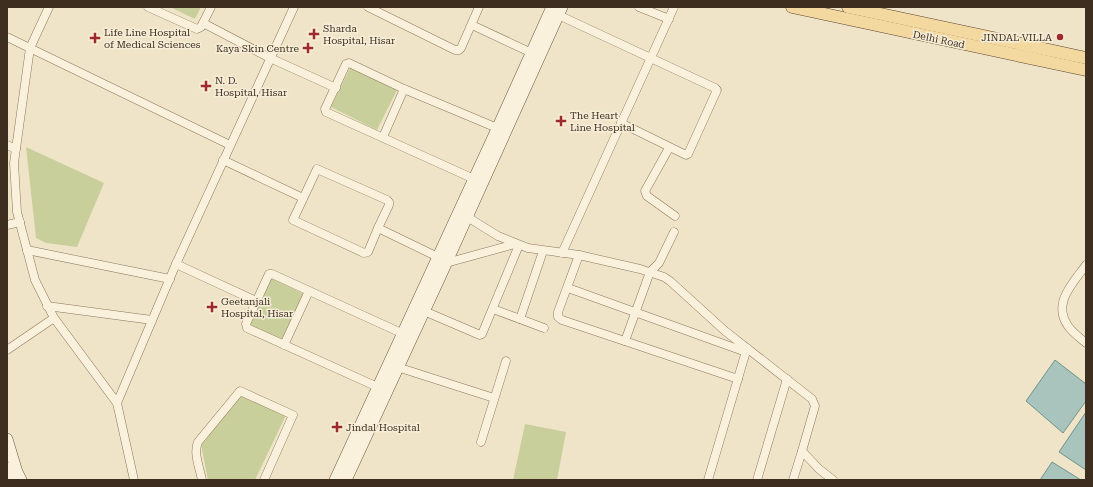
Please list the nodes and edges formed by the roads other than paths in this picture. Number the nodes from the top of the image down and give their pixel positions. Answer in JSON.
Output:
{"nodes":[{"id":1,"x":49,"y":7,"type":"edge"},
{"id":2,"x":148,"y":7,"type":"edge"},
{"id":3,"x":211,"y":7,"type":"edge"},
{"id":4,"x":294,"y":7,"type":"edge"},
{"id":5,"x":368,"y":7,"type":"edge"},
{"id":6,"x":479,"y":7,"type":"edge"},
{"id":7,"x":639,"y":7,"type":"edge"},
{"id":8,"x":674,"y":7,"type":"edge"},
{"id":9,"x":792,"y":7,"type":"edge"},
{"id":10,"x":848,"y":7,"type":"edge"},
{"id":11,"x":865,"y":9,"type":"edge"},
{"id":12,"x":556,"y":10,"type":"edge"},
{"id":13,"x":669,"y":19,"type":"junction"},
{"id":14,"x":203,"y":23,"type":"junction"},
{"id":15,"x":472,"y":25,"type":"junction"},
{"id":16,"x":7,"y":37,"type":"edge"},
{"id":17,"x":30,"y":48,"type":"junction"},
{"id":18,"x":536,"y":55,"type":"junction"},
{"id":19,"x":270,"y":58,"type":"junction"},
{"id":20,"x":651,"y":58,"type":"junction"},
{"id":21,"x":1086,"y":58,"type":"edge"},
{"id":22,"x":1086,"y":70,"type":"edge"},
{"id":23,"x":336,"y":88,"type":"junction"},
{"id":24,"x":404,"y":89,"type":"junction"},
{"id":25,"x":621,"y":123,"type":"junction"},
{"id":26,"x":502,"y":130,"type":"junction"},
{"id":27,"x":383,"y":137,"type":"junction"},
{"id":28,"x":7,"y":145,"type":"edge"},
{"id":29,"x":230,"y":145,"type":"junction"},
{"id":30,"x":669,"y":148,"type":"junction"},
{"id":31,"x":16,"y":149,"type":"junction"},
{"id":32,"x":223,"y":160,"type":"junction"},
{"id":33,"x":474,"y":179,"type":"junction"},
{"id":34,"x":303,"y":198,"type":"junction"},
{"id":35,"x":463,"y":214,"type":"junction"},
{"id":36,"x":675,"y":216,"type":"dead end"},
{"id":37,"x":20,"y":222,"type":"junction"},
{"id":38,"x":7,"y":226,"type":"edge"},
{"id":39,"x":378,"y":228,"type":"junction"},
{"id":40,"x":674,"y":232,"type":"dead end"},
{"id":41,"x":517,"y":244,"type":"junction"},
{"id":42,"x":27,"y":250,"type":"junction"},
{"id":43,"x":543,"y":251,"type":"junction"},
{"id":44,"x":562,"y":253,"type":"junction"},
{"id":45,"x":579,"y":255,"type":"junction"},
{"id":46,"x":442,"y":260,"type":"junction"},
{"id":47,"x":176,"y":264,"type":"junction"},
{"id":48,"x":1086,"y":265,"type":"edge"},
{"id":49,"x":650,"y":272,"type":"junction"},
{"id":50,"x":170,"y":280,"type":"junction"},
{"id":51,"x":568,"y":288,"type":"junction"},
{"id":52,"x":309,"y":291,"type":"junction"},
{"id":53,"x":256,"y":301,"type":"junction"},
{"id":54,"x":47,"y":306,"type":"junction"},
{"id":55,"x":493,"y":309,"type":"junction"},
{"id":56,"x":424,"y":311,"type":"junction"},
{"id":57,"x":636,"y":312,"type":"junction"},
{"id":58,"x":54,"y":318,"type":"junction"},
{"id":59,"x":520,"y":319,"type":"junction"},
{"id":60,"x":152,"y":320,"type":"junction"},
{"id":61,"x":544,"y":328,"type":"dead end"},
{"id":62,"x":407,"y":336,"type":"junction"},
{"id":63,"x":625,"y":341,"type":"junction"},
{"id":64,"x":1086,"y":343,"type":"edge"},
{"id":65,"x":284,"y":345,"type":"junction"},
{"id":66,"x":7,"y":350,"type":"edge"},
{"id":67,"x":747,"y":350,"type":"junction"},
{"id":68,"x":506,"y":361,"type":"dead end"},
{"id":69,"x":393,"y":366,"type":"junction"},
{"id":70,"x":738,"y":379,"type":"junction"},
{"id":71,"x":787,"y":379,"type":"junction"},
{"id":72,"x":382,"y":389,"type":"junction"},
{"id":73,"x":494,"y":398,"type":"junction"},
{"id":74,"x":117,"y":403,"type":"junction"},
{"id":75,"x":7,"y":439,"type":"edge"},
{"id":76,"x":480,"y":442,"type":"dead end"},
{"id":77,"x":802,"y":451,"type":"junction"},
{"id":78,"x":7,"y":468,"type":"edge"},
{"id":79,"x":13,"y":480,"type":"edge"},
{"id":80,"x":21,"y":480,"type":"edge"},
{"id":81,"x":134,"y":480,"type":"edge"},
{"id":82,"x":202,"y":480,"type":"edge"},
{"id":83,"x":264,"y":480,"type":"edge"},
{"id":84,"x":335,"y":480,"type":"edge"},
{"id":85,"x":346,"y":480,"type":"edge"},
{"id":86,"x":708,"y":480,"type":"edge"},
{"id":87,"x":757,"y":480,"type":"edge"},
{"id":88,"x":793,"y":480,"type":"edge"},
{"id":89,"x":833,"y":480,"type":"edge"}],
"edges":[{"from":1,"to":17,"type":"street"},
{"from":2,"to":14,"type":"street"},
{"from":3,"to":14,"type":"street"},
{"from":4,"to":19,"type":"street"},
{"from":5,"to":15,"type":"street"},
{"from":6,"to":15,"type":"street"},
{"from":7,"to":13,"type":"street"},
{"from":8,"to":13,"type":"street"},
{"from":9,"to":22,"type":"main road","name":"Delhi Road"},
{"from":10,"to":11,"type":"main road","name":"Delhi Road"},
{"from":11,"to":21,"type":"main road","name":"Delhi Road"},
{"from":12,"to":18,"type":"main road"},
{"from":12,"to":20,"type":"street"},
{"from":13,"to":20,"type":"street"},
{"from":14,"to":19,"type":"street"},
{"from":15,"to":18,"type":"street"},
{"from":16,"to":17,"type":"street"},
{"from":17,"to":29,"type":"street"},
{"from":17,"to":31,"type":"street"},
{"from":18,"to":26,"type":"main road"},
{"from":19,"to":23,"type":"street"},
{"from":19,"to":29,"type":"street"},
{"from":20,"to":25,"type":"street"},
{"from":20,"to":30,"type":"street"},
{"from":23,"to":24,"type":"street"},
{"from":23,"to":27,"type":"street"},
{"from":24,"to":26,"type":"street"},
{"from":24,"to":27,"type":"street"},
{"from":25,"to":30,"type":"street"},
{"from":25,"to":44,"type":"street"},
{"from":26,"to":33,"type":"main road"},
{"from":26,"to":35,"type":"main road"},
{"from":27,"to":33,"type":"street"},
{"from":28,"to":31,"type":"street"},
{"from":29,"to":32,"type":"street"},
{"from":30,"to":36,"type":"street"},
{"from":31,"to":37,"type":"street"},
{"from":32,"to":34,"type":"street"},
{"from":32,"to":47,"type":"street"},
{"from":33,"to":35,"type":"main road"},
{"from":34,"to":39,"type":"street"},
{"from":34,"to":39,"type":"street"},
{"from":35,"to":41,"type":"street"},
{"from":35,"to":46,"type":"main road"},
{"from":37,"to":38,"type":"street"},
{"from":37,"to":42,"type":"street"},
{"from":39,"to":46,"type":"street"},
{"from":40,"to":49,"type":"street"},
{"from":41,"to":43,"type":"street"},
{"from":41,"to":46,"type":"street"},
{"from":41,"to":55,"type":"street"},
{"from":42,"to":50,"type":"street"},
{"from":42,"to":54,"type":"street"},
{"from":43,"to":44,"type":"street"},
{"from":43,"to":59,"type":"street"},
{"from":44,"to":45,"type":"street"},
{"from":45,"to":49,"type":"street"},
{"from":45,"to":51,"type":"street"},
{"from":46,"to":56,"type":"main road"},
{"from":46,"to":62,"type":"main road"},
{"from":47,"to":50,"type":"street"},
{"from":47,"to":53,"type":"street"},
{"from":48,"to":64,"type":"street"},
{"from":49,"to":57,"type":"street"},
{"from":49,"to":67,"type":"street"},
{"from":50,"to":60,"type":"street"},
{"from":51,"to":57,"type":"street"},
{"from":51,"to":63,"type":"street"},
{"from":52,"to":53,"type":"street"},
{"from":52,"to":62,"type":"street"},
{"from":52,"to":65,"type":"street"},
{"from":53,"to":65,"type":"street"},
{"from":54,"to":58,"type":"street"},
{"from":54,"to":60,"type":"street"},
{"from":55,"to":56,"type":"street"},
{"from":55,"to":59,"type":"street"},
{"from":56,"to":62,"type":"main road"},
{"from":57,"to":63,"type":"street"},
{"from":57,"to":67,"type":"street"},
{"from":58,"to":66,"type":"street"},
{"from":58,"to":74,"type":"street"},
{"from":59,"to":61,"type":"street"},
{"from":60,"to":74,"type":"street"},
{"from":62,"to":69,"type":"main road"},
{"from":63,"to":70,"type":"street"},
{"from":65,"to":72,"type":"street"},
{"from":67,"to":70,"type":"street"},
{"from":67,"to":71,"type":"street"},
{"from":68,"to":73,"type":"street"},
{"from":69,"to":72,"type":"main road"},
{"from":69,"to":73,"type":"street"},
{"from":70,"to":86,"type":"street"},
{"from":71,"to":77,"type":"street"},
{"from":71,"to":87,"type":"street"},
{"from":72,"to":84,"type":"main road"},
{"from":72,"to":85,"type":"main road"},
{"from":73,"to":76,"type":"street"},
{"from":74,"to":81,"type":"street"},
{"from":75,"to":80,"type":"main road"},
{"from":77,"to":88,"type":"street"},
{"from":77,"to":89,"type":"street"},
{"from":78,"to":79,"type":"main road"},
{"from":82,"to":83,"type":"street"}]}
